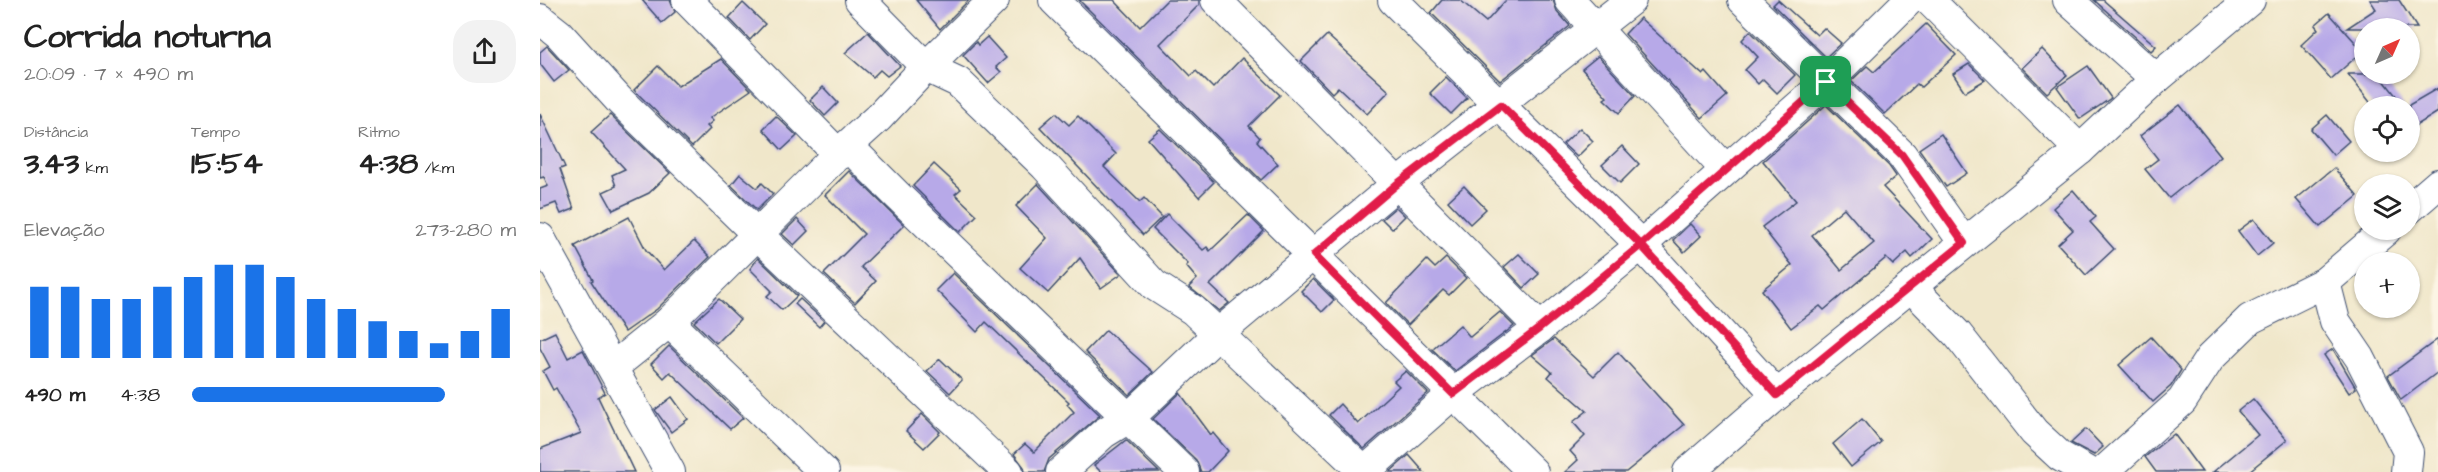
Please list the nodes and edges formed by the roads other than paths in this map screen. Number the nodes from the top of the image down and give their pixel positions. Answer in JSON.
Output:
{"nodes":[{"id":1,"x":687,"y":0,"type":"edge"},
{"id":2,"x":860,"y":0,"type":"edge"},
{"id":3,"x":994,"y":0,"type":"edge"},
{"id":4,"x":1054,"y":0,"type":"edge"},
{"id":5,"x":1216,"y":0,"type":"edge"},
{"id":6,"x":1393,"y":0,"type":"edge"},
{"id":7,"x":1570,"y":0,"type":"edge"},
{"id":8,"x":1631,"y":0,"type":"edge"},
{"id":9,"x":1743,"y":0,"type":"edge"},
{"id":10,"x":1909,"y":0,"type":"edge"},
{"id":11,"x":1929,"y":0,"type":"edge"},
{"id":12,"x":2068,"y":0,"type":"edge"},
{"id":13,"x":2250,"y":0,"type":"edge"},
{"id":14,"x":540,"y":20,"type":"edge"},
{"id":15,"x":1598,"y":28,"type":"junction"},
{"id":16,"x":926,"y":66,"type":"junction"},
{"id":17,"x":2156,"y":79,"type":"junction"},
{"id":18,"x":1826,"y":82,"type":"junction"},
{"id":19,"x":1501,"y":105,"type":"junction"},
{"id":20,"x":2080,"y":150,"type":"junction"},
{"id":21,"x":838,"y":154,"type":"junction"},
{"id":22,"x":1725,"y":169,"type":"junction"},
{"id":23,"x":2438,"y":184,"type":"edge"},
{"id":24,"x":1396,"y":185,"type":"junction"},
{"id":25,"x":2420,"y":200,"type":"edge"},
{"id":26,"x":758,"y":235,"type":"junction"},
{"id":27,"x":540,"y":238,"type":"edge"},
{"id":28,"x":2374,"y":240,"type":"edge"},
{"id":29,"x":1964,"y":243,"type":"junction"},
{"id":30,"x":1641,"y":245,"type":"junction"},
{"id":31,"x":1314,"y":255,"type":"junction"},
{"id":32,"x":2325,"y":282,"type":"junction"},
{"id":33,"x":1912,"y":288,"type":"junction"},
{"id":34,"x":669,"y":322,"type":"junction"},
{"id":35,"x":1540,"y":328,"type":"junction"},
{"id":36,"x":1218,"y":334,"type":"junction"},
{"id":37,"x":613,"y":367,"type":"junction"},
{"id":38,"x":1453,"y":394,"type":"junction"},
{"id":39,"x":1777,"y":395,"type":"junction"},
{"id":40,"x":1130,"y":417,"type":"junction"},
{"id":41,"x":670,"y":472,"type":"edge"},
{"id":42,"x":824,"y":472,"type":"edge"},
{"id":43,"x":1008,"y":472,"type":"edge"},
{"id":44,"x":1062,"y":472,"type":"edge"},
{"id":45,"x":1184,"y":472,"type":"edge"},
{"id":46,"x":1364,"y":472,"type":"edge"},
{"id":47,"x":1533,"y":472,"type":"edge"},
{"id":48,"x":1689,"y":472,"type":"edge"},
{"id":49,"x":2088,"y":472,"type":"edge"},
{"id":50,"x":2103,"y":472,"type":"edge"},
{"id":51,"x":2406,"y":472,"type":"edge"}],
"edges":[{"from":1,"to":21,"type":"street"},
{"from":2,"to":16,"type":"street"},
{"from":3,"to":16,"type":"street"},
{"from":4,"to":31,"type":"street"},
{"from":5,"to":24,"type":"street"},
{"from":6,"to":19,"type":"street"},
{"from":7,"to":15,"type":"street"},
{"from":8,"to":15,"type":"street"},
{"from":9,"to":18,"type":"street"},
{"from":10,"to":18,"type":"street"},
{"from":11,"to":20,"type":"street"},
{"from":12,"to":17,"type":"street"},
{"from":13,"to":17,"type":"street"},
{"from":14,"to":26,"type":"street"},
{"from":15,"to":19,"type":"street"},
{"from":15,"to":22,"type":"street"},
{"from":16,"to":21,"type":"street"},
{"from":16,"to":36,"type":"street"},
{"from":17,"to":20,"type":"street"},
{"from":18,"to":22,"type":"street"},
{"from":18,"to":29,"type":"street"},
{"from":19,"to":24,"type":"street"},
{"from":19,"to":30,"type":"street"},
{"from":20,"to":29,"type":"street"},
{"from":21,"to":26,"type":"street"},
{"from":21,"to":40,"type":"street"},
{"from":22,"to":30,"type":"street"},
{"from":23,"to":25,"type":"street"},
{"from":24,"to":31,"type":"street"},
{"from":24,"to":35,"type":"street"},
{"from":26,"to":34,"type":"street"},
{"from":26,"to":43,"type":"street"},
{"from":27,"to":37,"type":"street"},
{"from":28,"to":32,"type":"street"},
{"from":29,"to":33,"type":"street"},
{"from":30,"to":35,"type":"street"},
{"from":30,"to":39,"type":"street"},
{"from":31,"to":36,"type":"street"},
{"from":31,"to":38,"type":"street"},
{"from":32,"to":50,"type":"street"},
{"from":32,"to":51,"type":"street"},
{"from":33,"to":39,"type":"street"},
{"from":33,"to":49,"type":"street"},
{"from":34,"to":37,"type":"street"},
{"from":34,"to":42,"type":"street"},
{"from":35,"to":38,"type":"street"},
{"from":36,"to":40,"type":"street"},
{"from":36,"to":46,"type":"street"},
{"from":37,"to":41,"type":"street"},
{"from":38,"to":46,"type":"street"},
{"from":38,"to":47,"type":"street"},
{"from":39,"to":48,"type":"street"},
{"from":40,"to":44,"type":"street"},
{"from":40,"to":45,"type":"street"}]}
